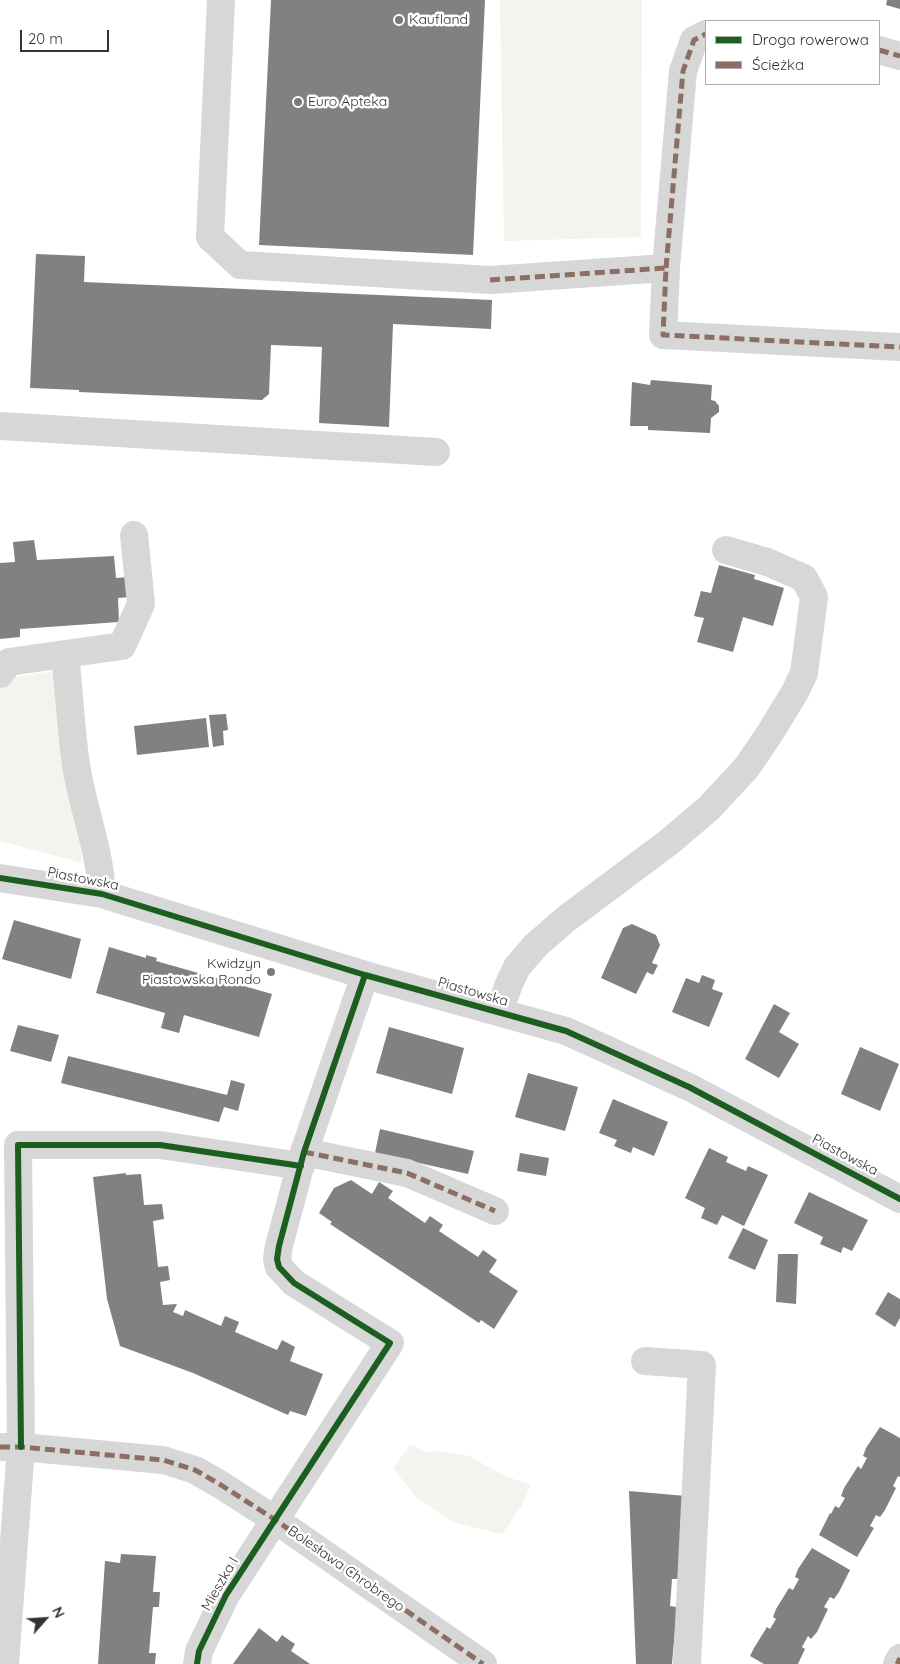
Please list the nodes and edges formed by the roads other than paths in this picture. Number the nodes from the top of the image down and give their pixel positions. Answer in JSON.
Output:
{"nodes":[{"id":1,"x":221,"y":0,"type":"edge"},
{"id":2,"x":705,"y":34,"type":"edge"},
{"id":3,"x":880,"y":50,"type":"edge"},
{"id":4,"x":900,"y":56,"type":"edge"},
{"id":5,"x":666,"y":268,"type":"junction"},
{"id":6,"x":900,"y":348,"type":"edge"},
{"id":7,"x":0,"y":426,"type":"edge"},
{"id":8,"x":436,"y":452,"type":"dead end"},
{"id":9,"x":134,"y":535,"type":"dead end"},
{"id":10,"x":726,"y":550,"type":"dead end"},
{"id":11,"x":65,"y":654,"type":"junction"},
{"id":12,"x":0,"y":674,"type":"edge"},
{"id":13,"x":4,"y":880,"type":"edge"},
{"id":14,"x":102,"y":894,"type":"junction"},
{"id":15,"x":365,"y":975,"type":"junction"},
{"id":16,"x":499,"y":1012,"type":"junction"},
{"id":17,"x":302,"y":1159,"type":"junction"},
{"id":18,"x":900,"y":1199,"type":"edge"},
{"id":19,"x":494,"y":1211,"type":"dead end"},
{"id":20,"x":645,"y":1361,"type":"dead end"},
{"id":21,"x":10,"y":1447,"type":"edge"},
{"id":22,"x":274,"y":1519,"type":"junction"},
{"id":23,"x":900,"y":1658,"type":"edge"},
{"id":24,"x":5,"y":1664,"type":"edge"},
{"id":25,"x":197,"y":1664,"type":"edge"},
{"id":26,"x":483,"y":1664,"type":"edge"},
{"id":27,"x":686,"y":1664,"type":"edge"},
{"id":28,"x":897,"y":1664,"type":"edge"}],
"edges":[{"from":1,"to":5,"type":"street"},
{"from":2,"to":5,"type":"street"},
{"from":3,"to":4,"type":"street"},
{"from":5,"to":6,"type":"street"},
{"from":7,"to":8,"type":"street"},
{"from":9,"to":11,"type":"street"},
{"from":10,"to":16,"type":"street"},
{"from":11,"to":12,"type":"street"},
{"from":11,"to":14,"type":"street"},
{"from":13,"to":14,"type":"street","name":"Piastowska"},
{"from":14,"to":15,"type":"street","name":"Piastowska"},
{"from":15,"to":16,"type":"street","name":"Piastowska"},
{"from":15,"to":17,"type":"street"},
{"from":16,"to":18,"type":"street","name":"Piastowska"},
{"from":17,"to":19,"type":"street"},
{"from":17,"to":21,"type":"street"},
{"from":17,"to":22,"type":"street","name":"Mieszka I"},
{"from":20,"to":27,"type":"street"},
{"from":21,"to":22,"type":"street","name":"Bolesława Chrobrego"},
{"from":21,"to":24,"type":"street"},
{"from":22,"to":25,"type":"street","name":"Mieszka I"},
{"from":22,"to":26,"type":"street","name":"Bolesława Chrobrego"},
{"from":23,"to":28,"type":"street"}]}
